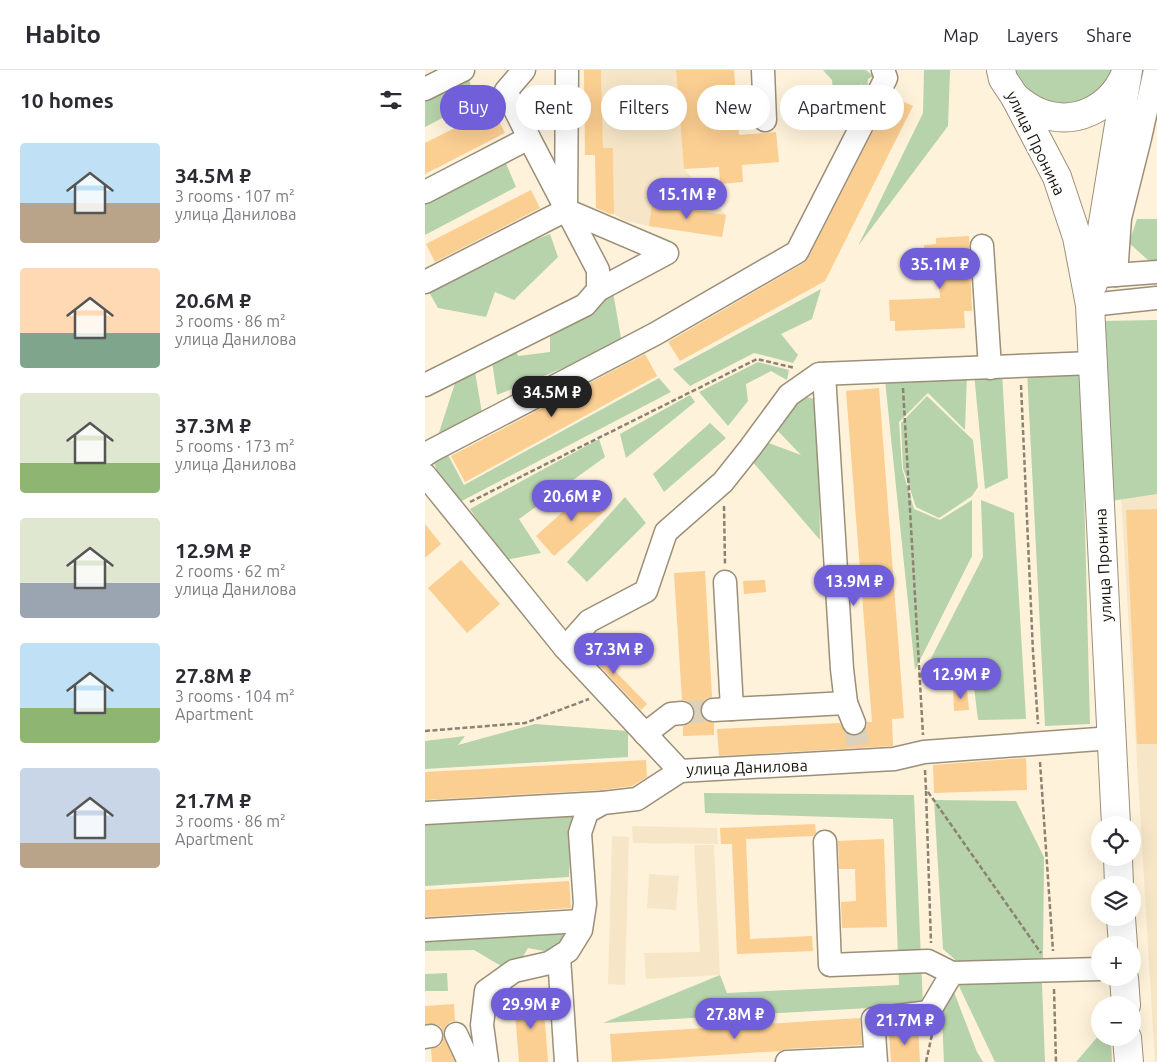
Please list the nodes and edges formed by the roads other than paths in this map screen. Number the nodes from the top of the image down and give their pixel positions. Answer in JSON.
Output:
{"nodes":[{"id":1,"x":463,"y":70,"type":"edge"},
{"id":2,"x":524,"y":70,"type":"edge"},
{"id":3,"x":567,"y":70,"type":"edge"},
{"id":4,"x":763,"y":70,"type":"edge"},
{"id":5,"x":883,"y":70,"type":"edge"},
{"id":6,"x":1127,"y":70,"type":"edge"},
{"id":7,"x":1155,"y":70,"type":"edge"},
{"id":8,"x":1004,"y":79,"type":"edge"},
{"id":9,"x":764,"y":85,"type":"edge"},
{"id":10,"x":425,"y":89,"type":"edge"},
{"id":11,"x":529,"y":138,"type":"junction"},
{"id":12,"x":425,"y":192,"type":"edge"},
{"id":13,"x":566,"y":210,"type":"junction"},
{"id":14,"x":982,"y":246,"type":"dead end"},
{"id":15,"x":1157,"y":272,"type":"edge"},
{"id":16,"x":1105,"y":276,"type":"junction"},
{"id":17,"x":425,"y":282,"type":"edge"},
{"id":18,"x":597,"y":290,"type":"junction"},
{"id":19,"x":1157,"y":298,"type":"edge"},
{"id":20,"x":1090,"y":305,"type":"junction"},
{"id":21,"x":1093,"y":363,"type":"junction"},
{"id":22,"x":990,"y":368,"type":"junction"},
{"id":23,"x":822,"y":374,"type":"junction"},
{"id":24,"x":425,"y":385,"type":"edge"},
{"id":25,"x":425,"y":455,"type":"edge"},
{"id":26,"x":425,"y":475,"type":"edge"},
{"id":27,"x":725,"y":582,"type":"road end"},
{"id":28,"x":565,"y":648,"type":"junction"},
{"id":29,"x":682,"y":713,"type":"tunnel mouth"},
{"id":30,"x":645,"y":734,"type":"junction"},
{"id":31,"x":1112,"y":738,"type":"junction"},
{"id":32,"x":680,"y":771,"type":"junction"},
{"id":33,"x":603,"y":803,"type":"junction"},
{"id":34,"x":425,"y":814,"type":"edge"},
{"id":35,"x":1116,"y":816,"type":"edge"},
{"id":36,"x":825,"y":842,"type":"dead end"},
{"id":37,"x":583,"y":921,"type":"junction"},
{"id":38,"x":425,"y":930,"type":"edge"},
{"id":39,"x":559,"y":957,"type":"junction"},
{"id":40,"x":1091,"y":969,"type":"edge"},
{"id":41,"x":952,"y":973,"type":"junction"},
{"id":42,"x":456,"y":1034,"type":"dead end"},
{"id":43,"x":1128,"y":1046,"type":"edge"},
{"id":44,"x":565,"y":1058,"type":"edge"},
{"id":45,"x":875,"y":1060,"type":"edge"},
{"id":46,"x":469,"y":1062,"type":"edge"},
{"id":47,"x":487,"y":1062,"type":"edge"},
{"id":48,"x":586,"y":1062,"type":"edge"},
{"id":49,"x":787,"y":1062,"type":"edge"},
{"id":50,"x":1129,"y":1062,"type":"edge"}],
"edges":[{"from":1,"to":10,"type":"street"},
{"from":2,"to":11,"type":"street"},
{"from":3,"to":13,"type":"street"},
{"from":4,"to":9,"type":"street"},
{"from":5,"to":25,"type":"street"},
{"from":6,"to":8,"type":"main road"},
{"from":6,"to":16,"type":"main road","name":"улица Пронина"},
{"from":7,"to":16,"type":"street"},
{"from":8,"to":20,"type":"main road","name":"улица Пронина"},
{"from":11,"to":12,"type":"street"},
{"from":11,"to":13,"type":"street"},
{"from":13,"to":17,"type":"street"},
{"from":13,"to":18,"type":"street"},
{"from":13,"to":18,"type":"street"},
{"from":14,"to":22,"type":"street"},
{"from":15,"to":16,"type":"street"},
{"from":16,"to":20,"type":"main road","name":"улица Пронина"},
{"from":18,"to":24,"type":"street"},
{"from":19,"to":20,"type":"street"},
{"from":20,"to":21,"type":"main road","name":"улица Пронина"},
{"from":21,"to":22,"type":"street"},
{"from":21,"to":31,"type":"main road","name":"улица Пронина"},
{"from":22,"to":23,"type":"street"},
{"from":23,"to":27,"type":"street"},
{"from":23,"to":28,"type":"street"},
{"from":26,"to":28,"type":"street","name":"улица Данилова"},
{"from":28,"to":30,"type":"street","name":"улица Данилова"},
{"from":29,"to":30,"type":"street"},
{"from":30,"to":32,"type":"street","name":"улица Данилова"},
{"from":31,"to":32,"type":"street","name":"улица Данилова"},
{"from":31,"to":35,"type":"main road","name":"улица Пронина"},
{"from":32,"to":33,"type":"street"},
{"from":33,"to":34,"type":"street"},
{"from":33,"to":37,"type":"street"},
{"from":36,"to":41,"type":"street"},
{"from":37,"to":38,"type":"street"},
{"from":37,"to":39,"type":"street"},
{"from":39,"to":44,"type":"street"},
{"from":39,"to":47,"type":"street"},
{"from":40,"to":41,"type":"street"},
{"from":41,"to":45,"type":"street"},
{"from":42,"to":46,"type":"street"},
{"from":43,"to":50,"type":"main road"},
{"from":44,"to":48,"type":"street"},
{"from":45,"to":49,"type":"street"}]}
